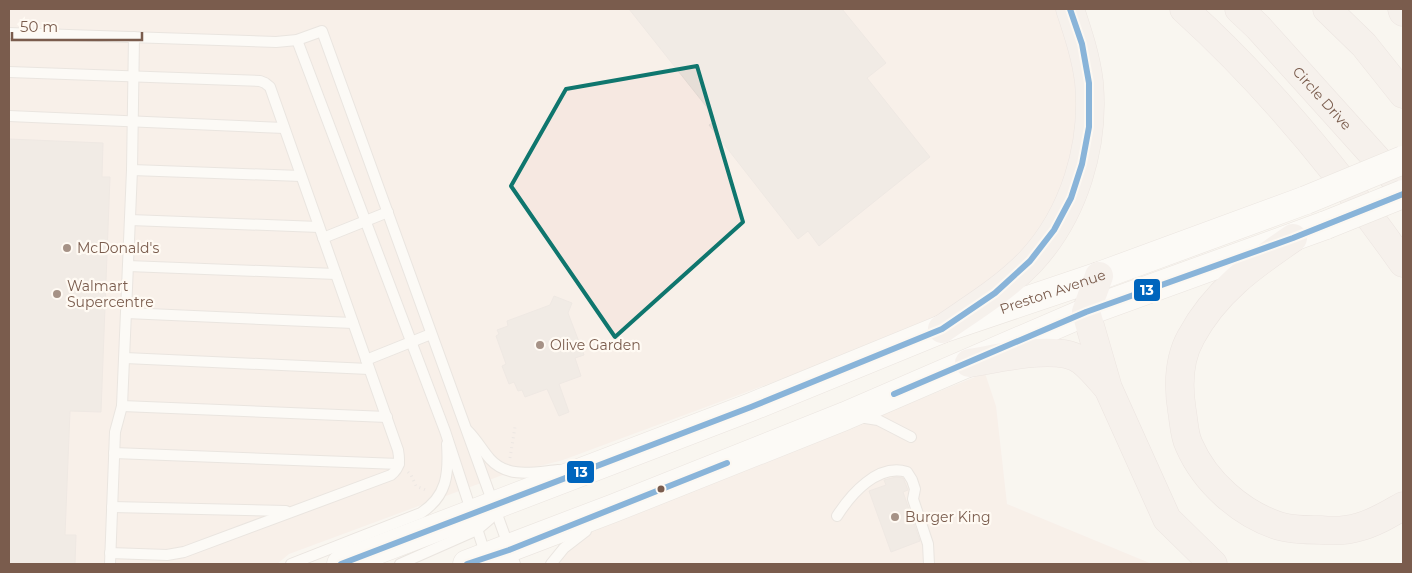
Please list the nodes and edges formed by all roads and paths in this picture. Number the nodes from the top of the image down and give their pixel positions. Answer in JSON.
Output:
{"nodes":[{"id":1,"x":1070,"y":9,"type":"edge"},
{"id":2,"x":1184,"y":9,"type":"edge"},
{"id":3,"x":1239,"y":9,"type":"edge"},
{"id":4,"x":1327,"y":9,"type":"edge"},
{"id":5,"x":9,"y":33,"type":"edge"},
{"id":6,"x":134,"y":37,"type":"junction"},
{"id":7,"x":297,"y":40,"type":"junction"},
{"id":8,"x":9,"y":72,"type":"edge"},
{"id":9,"x":133,"y":76,"type":"junction"},
{"id":10,"x":1403,"y":94,"type":"edge"},
{"id":11,"x":9,"y":116,"type":"edge"},
{"id":12,"x":132,"y":120,"type":"junction"},
{"id":13,"x":284,"y":128,"type":"junction"},
{"id":14,"x":1403,"y":160,"type":"edge"},
{"id":15,"x":132,"y":170,"type":"junction"},
{"id":16,"x":301,"y":176,"type":"junction"},
{"id":17,"x":1403,"y":193,"type":"edge"},
{"id":18,"x":388,"y":212,"type":"junction"},
{"id":19,"x":130,"y":220,"type":"junction"},
{"id":20,"x":366,"y":221,"type":"junction"},
{"id":21,"x":319,"y":227,"type":"junction"},
{"id":22,"x":323,"y":238,"type":"junction"},
{"id":23,"x":1293,"y":238,"type":"junction"},
{"id":24,"x":1403,"y":263,"type":"edge"},
{"id":25,"x":128,"y":266,"type":"junction"},
{"id":26,"x":336,"y":274,"type":"junction"},
{"id":27,"x":1099,"y":276,"type":"junction"},
{"id":28,"x":1086,"y":312,"type":"junction"},
{"id":29,"x":126,"y":313,"type":"junction"},
{"id":30,"x":353,"y":323,"type":"junction"},
{"id":31,"x":942,"y":329,"type":"junction"},
{"id":32,"x":431,"y":334,"type":"junction"},
{"id":33,"x":412,"y":343,"type":"junction"},
{"id":34,"x":125,"y":358,"type":"junction"},
{"id":35,"x":969,"y":363,"type":"junction"},
{"id":36,"x":368,"y":364,"type":"junction"},
{"id":37,"x":1108,"y":388,"type":"junction"},
{"id":38,"x":122,"y":406,"type":"junction"},
{"id":39,"x":845,"y":416,"type":"junction"},
{"id":40,"x":386,"y":417,"type":"junction"},
{"id":41,"x":515,"y":427,"type":"dead end"},
{"id":42,"x":467,"y":430,"type":"junction"},
{"id":43,"x":445,"y":431,"type":"junction"},
{"id":44,"x":911,"y":438,"type":"dead end"},
{"id":45,"x":114,"y":453,"type":"junction"},
{"id":46,"x":510,"y":458,"type":"dead end"},
{"id":47,"x":399,"y":464,"type":"junction"},
{"id":48,"x":594,"y":467,"type":"junction"},
{"id":49,"x":433,"y":493,"type":"dead end"},
{"id":50,"x":112,"y":506,"type":"junction"},
{"id":51,"x":1403,"y":506,"type":"edge"},
{"id":52,"x":614,"y":508,"type":"junction"},
{"id":53,"x":293,"y":512,"type":"junction"},
{"id":54,"x":837,"y":516,"type":"dead end"},
{"id":55,"x":481,"y":517,"type":"junction"},
{"id":56,"x":110,"y":559,"type":"edge"},
{"id":57,"x":493,"y":560,"type":"edge"},
{"id":58,"x":291,"y":564,"type":"edge"},
{"id":59,"x":341,"y":564,"type":"edge"},
{"id":60,"x":400,"y":564,"type":"edge"},
{"id":61,"x":551,"y":564,"type":"edge"},
{"id":62,"x":929,"y":564,"type":"edge"},
{"id":63,"x":1213,"y":564,"type":"edge"}],
"edges":[{"from":1,"to":31,"type":"highway"},
{"from":2,"to":24,"type":"highway"},
{"from":3,"to":17,"type":"highway","name":"Circle Drive"},
{"from":4,"to":10,"type":"highway"},
{"from":5,"to":6,"type":"lane"},
{"from":6,"to":7,"type":"lane"},
{"from":6,"to":9,"type":"lane"},
{"from":7,"to":18,"type":"lane"},
{"from":7,"to":20,"type":"lane"},
{"from":8,"to":9,"type":"lane"},
{"from":9,"to":12,"type":"lane"},
{"from":9,"to":13,"type":"lane"},
{"from":11,"to":12,"type":"lane"},
{"from":12,"to":13,"type":"lane"},
{"from":12,"to":15,"type":"lane"},
{"from":13,"to":16,"type":"lane"},
{"from":14,"to":27,"type":"main road","name":"Preston Avenue","bridge":true},
{"from":15,"to":16,"type":"lane"},
{"from":15,"to":19,"type":"lane"},
{"from":16,"to":21,"type":"lane"},
{"from":17,"to":23,"type":"main road","bridge":true},
{"from":18,"to":20,"type":"lane"},
{"from":18,"to":32,"type":"lane"},
{"from":19,"to":21,"type":"lane"},
{"from":19,"to":25,"type":"lane"},
{"from":20,"to":22,"type":"lane"},
{"from":20,"to":33,"type":"lane"},
{"from":21,"to":22,"type":"lane"},
{"from":22,"to":26,"type":"lane"},
{"from":23,"to":28,"type":"main road"},
{"from":23,"to":51,"type":"highway"},
{"from":25,"to":26,"type":"lane"},
{"from":25,"to":29,"type":"lane"},
{"from":26,"to":30,"type":"lane"},
{"from":27,"to":28,"type":"highway"},
{"from":27,"to":31,"type":"main road","name":"Preston Avenue"},
{"from":28,"to":35,"type":"main road"},
{"from":28,"to":37,"type":"highway"},
{"from":29,"to":30,"type":"lane"},
{"from":29,"to":34,"type":"lane"},
{"from":30,"to":36,"type":"lane"},
{"from":31,"to":48,"type":"main road","name":"Preston Avenue"},
{"from":32,"to":33,"type":"lane"},
{"from":32,"to":42,"type":"lane"},
{"from":33,"to":36,"type":"lane"},
{"from":33,"to":43,"type":"lane"},
{"from":34,"to":36,"type":"lane"},
{"from":34,"to":38,"type":"lane"},
{"from":35,"to":37,"type":"highway"},
{"from":35,"to":39,"type":"main road"},
{"from":36,"to":40,"type":"lane"},
{"from":37,"to":63,"type":"highway"},
{"from":38,"to":40,"type":"lane"},
{"from":38,"to":45,"type":"lane"},
{"from":39,"to":44,"type":"lane"},
{"from":39,"to":52,"type":"main road"},
{"from":40,"to":47,"type":"lane"},
{"from":41,"to":46,"type":"path"},
{"from":42,"to":48,"type":"lane"},
{"from":42,"to":55,"type":"lane"},
{"from":43,"to":55,"type":"lane"},
{"from":43,"to":58,"type":"lane"},
{"from":45,"to":47,"type":"lane"},
{"from":45,"to":50,"type":"lane"},
{"from":47,"to":49,"type":"path"},
{"from":47,"to":53,"type":"lane"},
{"from":48,"to":55,"type":"main road","name":"Preston Avenue"},
{"from":50,"to":53,"type":"lane"},
{"from":50,"to":56,"type":"lane"},
{"from":52,"to":57,"type":"main road"},
{"from":52,"to":61,"type":"lane"},
{"from":53,"to":56,"type":"lane"},
{"from":54,"to":62,"type":"lane"},
{"from":55,"to":57,"type":"lane"},
{"from":55,"to":57,"type":"lane"},
{"from":55,"to":59,"type":"main road","name":"Preston Avenue"},
{"from":55,"to":60,"type":"lane"}]}
